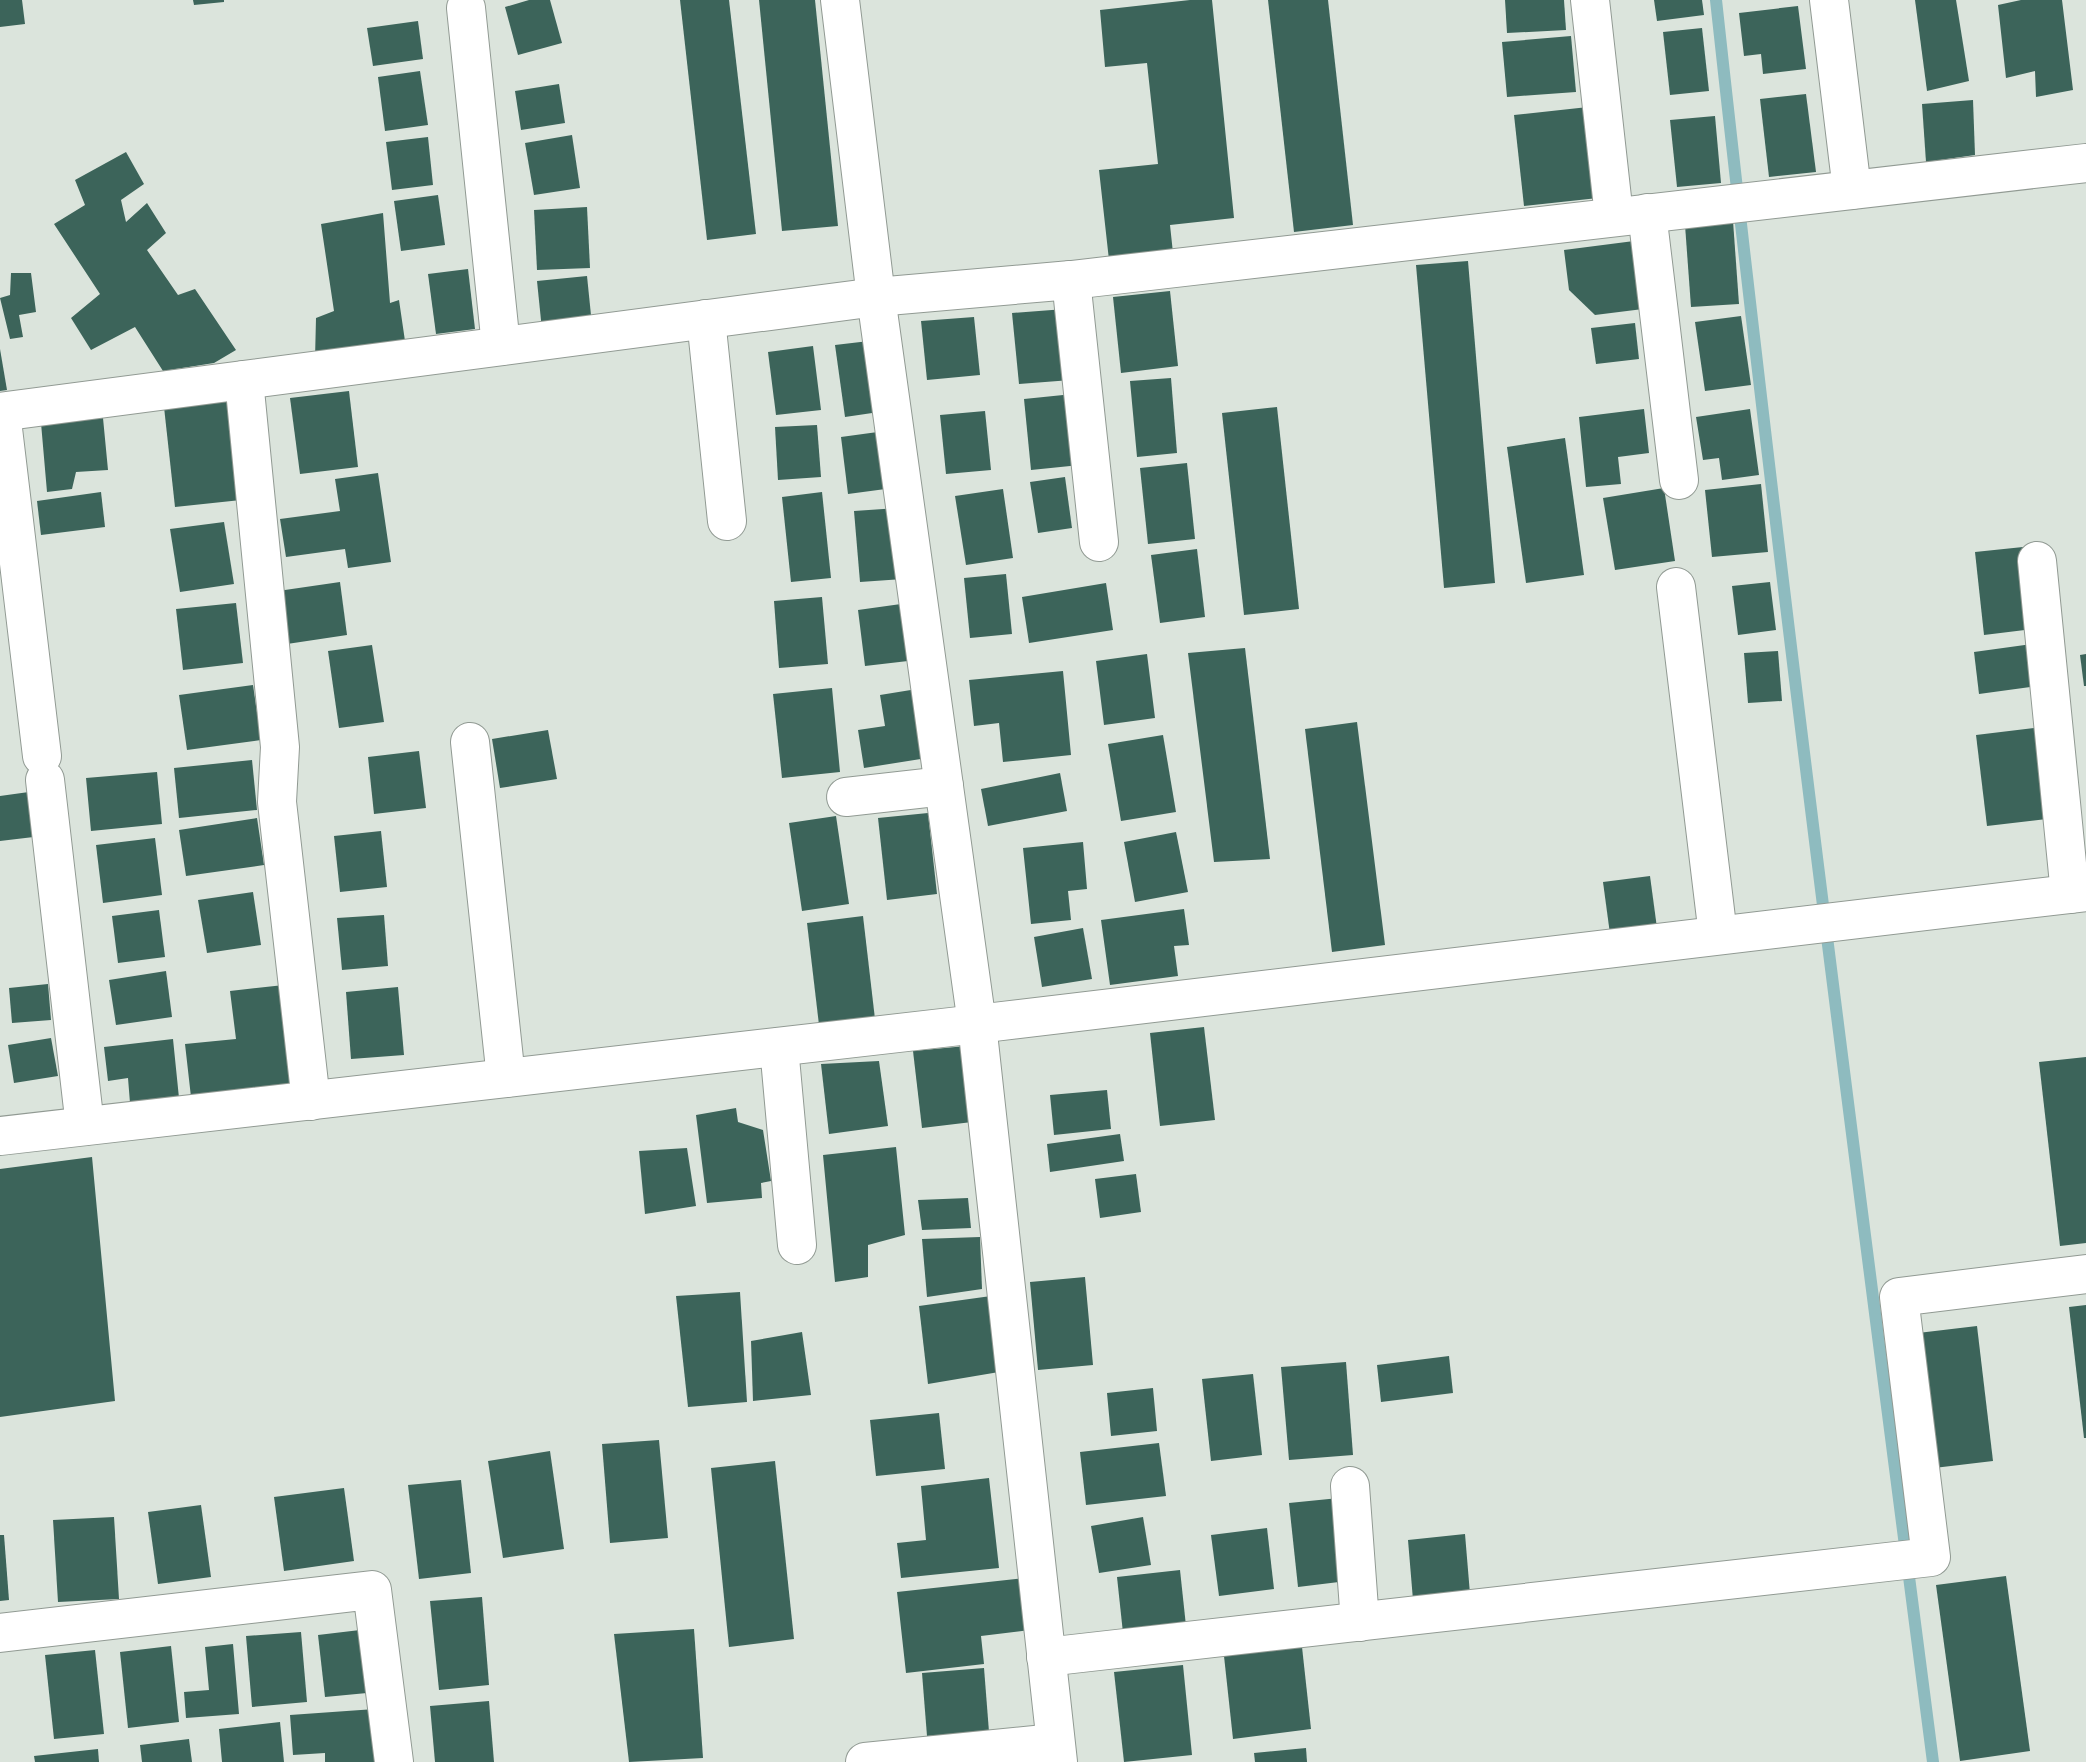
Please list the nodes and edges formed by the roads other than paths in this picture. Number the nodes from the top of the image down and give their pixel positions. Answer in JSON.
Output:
{"nodes":[{"id":1,"x":841,"y":0,"type":"edge"},
{"id":2,"x":1590,"y":0,"type":"edge"},
{"id":3,"x":1829,"y":0,"type":"edge"},
{"id":4,"x":466,"y":8,"type":"dead end"},
{"id":5,"x":2086,"y":163,"type":"edge"},
{"id":6,"x":1852,"y":190,"type":"junction"},
{"id":7,"x":1631,"y":214,"type":"junction"},
{"id":8,"x":1071,"y":280,"type":"junction"},
{"id":9,"x":876,"y":297,"type":"junction"},
{"id":10,"x":706,"y":319,"type":"junction"},
{"id":11,"x":501,"y":346,"type":"junction"},
{"id":12,"x":244,"y":380,"type":"junction"},
{"id":13,"x":1,"y":412,"type":"edge"},
{"id":14,"x":1679,"y":480,"type":"dead end"},
{"id":15,"x":727,"y":521,"type":"dead end"},
{"id":16,"x":1099,"y":542,"type":"dead end"},
{"id":17,"x":2037,"y":561,"type":"dead end"},
{"id":18,"x":1676,"y":587,"type":"dead end"},
{"id":19,"x":470,"y":742,"type":"dead end"},
{"id":20,"x":944,"y":786,"type":"junction"},
{"id":21,"x":846,"y":797,"type":"dead end"},
{"id":22,"x":2078,"y":893,"type":"edge"},
{"id":23,"x":1718,"y":935,"type":"junction"},
{"id":24,"x":977,"y":1024,"type":"junction"},
{"id":25,"x":779,"y":1047,"type":"junction"},
{"id":26,"x":506,"y":1078,"type":"junction"},
{"id":27,"x":311,"y":1101,"type":"junction"},
{"id":28,"x":85,"y":1126,"type":"junction"},
{"id":29,"x":0,"y":1136,"type":"edge"},
{"id":30,"x":796,"y":1245,"type":"dead end"},
{"id":31,"x":2086,"y":1274,"type":"edge"},
{"id":32,"x":1350,"y":1486,"type":"dead end"},
{"id":33,"x":1360,"y":1622,"type":"junction"},
{"id":34,"x":0,"y":1633,"type":"edge"},
{"id":35,"x":1046,"y":1657,"type":"junction"},
{"id":36,"x":1056,"y":1752,"type":"edge"},
{"id":37,"x":394,"y":1762,"type":"edge"},
{"id":38,"x":864,"y":1762,"type":"edge"}],
"edges":[{"from":1,"to":9,"type":"street"},
{"from":2,"to":7,"type":"street"},
{"from":3,"to":6,"type":"street"},
{"from":4,"to":11,"type":"street"},
{"from":5,"to":6,"type":"street"},
{"from":6,"to":7,"type":"street"},
{"from":7,"to":8,"type":"street"},
{"from":7,"to":14,"type":"street"},
{"from":8,"to":9,"type":"street"},
{"from":8,"to":16,"type":"street"},
{"from":9,"to":10,"type":"street"},
{"from":9,"to":20,"type":"street"},
{"from":10,"to":11,"type":"street"},
{"from":10,"to":15,"type":"street"},
{"from":11,"to":12,"type":"street"},
{"from":12,"to":13,"type":"street"},
{"from":12,"to":27,"type":"street"},
{"from":13,"to":28,"type":"street"},
{"from":17,"to":22,"type":"street"},
{"from":18,"to":23,"type":"street"},
{"from":19,"to":26,"type":"street"},
{"from":20,"to":21,"type":"street"},
{"from":20,"to":24,"type":"street"},
{"from":22,"to":23,"type":"street"},
{"from":23,"to":24,"type":"street"},
{"from":24,"to":25,"type":"street"},
{"from":24,"to":35,"type":"street"},
{"from":25,"to":26,"type":"street"},
{"from":25,"to":30,"type":"street"},
{"from":26,"to":27,"type":"street"},
{"from":27,"to":28,"type":"street"},
{"from":28,"to":29,"type":"street"},
{"from":31,"to":33,"type":"street"},
{"from":32,"to":33,"type":"street"},
{"from":33,"to":35,"type":"street"},
{"from":34,"to":37,"type":"street"},
{"from":35,"to":36,"type":"street"},
{"from":36,"to":38,"type":"street"}]}
